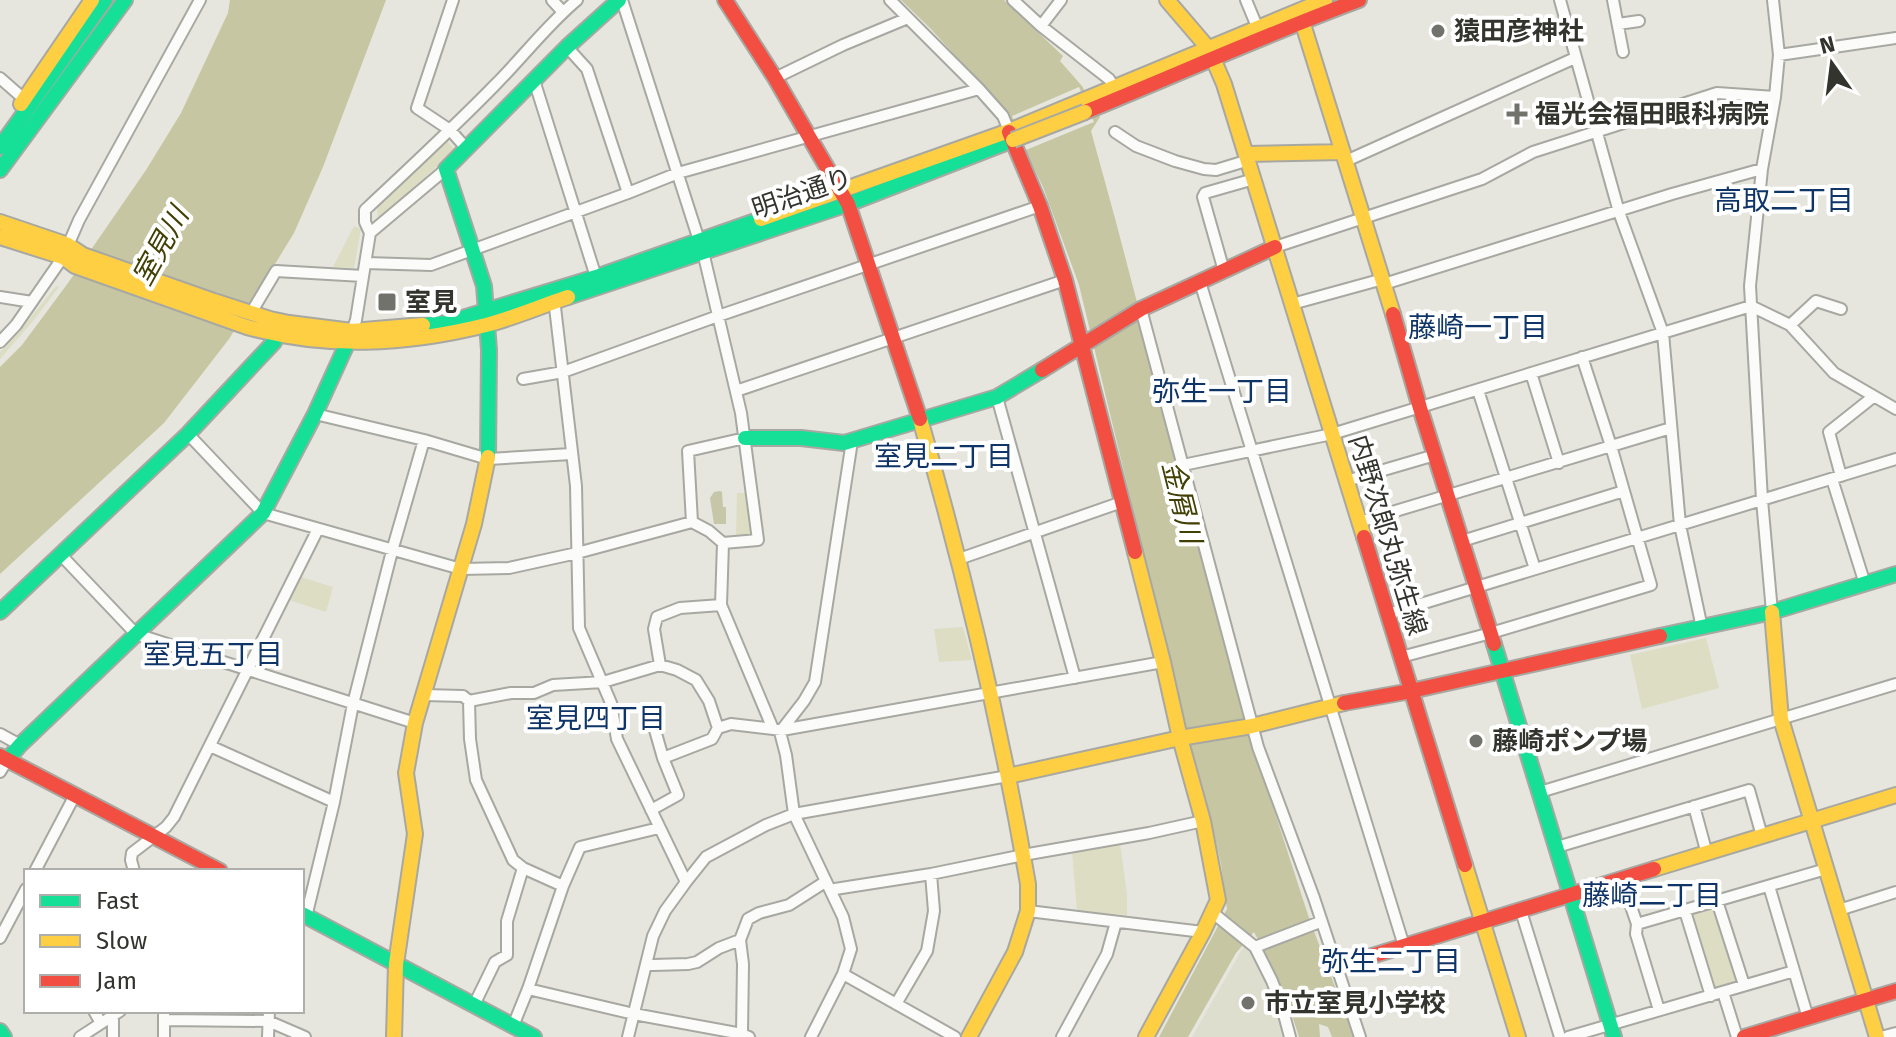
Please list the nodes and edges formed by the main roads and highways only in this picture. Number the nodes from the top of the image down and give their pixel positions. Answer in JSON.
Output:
{"nodes":[{"id":1,"x":92,"y":0,"type":"edge"},
{"id":2,"x":105,"y":0,"type":"edge"},
{"id":3,"x":128,"y":0,"type":"edge"},
{"id":4,"x":620,"y":0,"type":"edge"},
{"id":5,"x":725,"y":0,"type":"edge"},
{"id":6,"x":1167,"y":0,"type":"edge"},
{"id":7,"x":1325,"y":0,"type":"edge"},
{"id":8,"x":1359,"y":0,"type":"edge"},
{"id":9,"x":1343,"y":2,"type":"edge"},
{"id":10,"x":1302,"y":21,"type":"junction"},
{"id":11,"x":1211,"y":54,"type":"junction"},
{"id":12,"x":1089,"y":110,"type":"junction"},
{"id":13,"x":0,"y":133,"type":"edge"},
{"id":14,"x":1011,"y":136,"type":"junction"},
{"id":15,"x":0,"y":147,"type":"edge"},
{"id":16,"x":1248,"y":157,"type":"junction"},
{"id":17,"x":1345,"y":157,"type":"junction"},
{"id":18,"x":0,"y":172,"type":"edge"},
{"id":19,"x":844,"y":198,"type":"junction"},
{"id":20,"x":0,"y":222,"type":"edge"},
{"id":21,"x":0,"y":237,"type":"edge"},
{"id":22,"x":700,"y":246,"type":"junction"},
{"id":23,"x":1275,"y":247,"type":"junction"},
{"id":24,"x":72,"y":256,"type":"junction"},
{"id":25,"x":487,"y":318,"type":"junction"},
{"id":26,"x":276,"y":335,"type":"junction"},
{"id":27,"x":350,"y":337,"type":"junction"},
{"id":28,"x":1082,"y":344,"type":"junction"},
{"id":29,"x":920,"y":420,"type":"junction"},
{"id":30,"x":745,"y":438,"type":"road end"},
{"id":31,"x":1896,"y":574,"type":"edge"},
{"id":32,"x":0,"y":612,"type":"edge"},
{"id":33,"x":1772,"y":612,"type":"junction"},
{"id":34,"x":1502,"y":670,"type":"junction"},
{"id":35,"x":1411,"y":691,"type":"junction"},
{"id":36,"x":1180,"y":738,"type":"junction"},
{"id":37,"x":3,"y":762,"type":"edge"},
{"id":38,"x":1008,"y":776,"type":"junction"},
{"id":39,"x":1896,"y":795,"type":"edge"},
{"id":40,"x":1812,"y":821,"type":"junction"},
{"id":41,"x":216,"y":869,"type":"edge"},
{"id":42,"x":1572,"y":895,"type":"junction"},
{"id":43,"x":304,"y":916,"type":"edge"},
{"id":44,"x":1482,"y":923,"type":"junction"},
{"id":45,"x":396,"y":964,"type":"junction"},
{"id":46,"x":1336,"y":967,"type":"road end"},
{"id":47,"x":1896,"y":991,"type":"edge"},
{"id":48,"x":1866,"y":1000,"type":"junction"},
{"id":49,"x":0,"y":1031,"type":"edge"},
{"id":50,"x":1613,"y":1031,"type":"edge"},
{"id":51,"x":4,"y":1037,"type":"edge"},
{"id":52,"x":394,"y":1037,"type":"edge"},
{"id":53,"x":534,"y":1037,"type":"edge"},
{"id":54,"x":969,"y":1037,"type":"edge"},
{"id":55,"x":1146,"y":1037,"type":"edge"},
{"id":56,"x":1518,"y":1037,"type":"edge"},
{"id":57,"x":1744,"y":1037,"type":"edge"},
{"id":58,"x":1879,"y":1037,"type":"edge"}],
"edges":[{"from":1,"to":13,"type":"main road"},
{"from":2,"to":15,"type":"main road"},
{"from":3,"to":18,"type":"main road"},
{"from":4,"to":25,"type":"main road"},
{"from":5,"to":19,"type":"main road"},
{"from":6,"to":11,"type":"main road"},
{"from":7,"to":11,"type":"main road","name":"明治通り"},
{"from":8,"to":9,"type":"main road","name":"明治通り"},
{"from":9,"to":10,"type":"main road","name":"明治通り"},
{"from":10,"to":11,"type":"main road","name":"明治通り"},
{"from":10,"to":17,"type":"main road"},
{"from":11,"to":12,"type":"main road","name":"明治通り"},
{"from":11,"to":12,"type":"main road","name":"明治通り"},
{"from":11,"to":16,"type":"main road","name":"内野次郎丸弥生線"},
{"from":12,"to":14,"type":"main road","name":"明治通り","bridge":true},
{"from":14,"to":19,"type":"main road","name":"明治通り"},
{"from":14,"to":28,"type":"main road"},
{"from":16,"to":17,"type":"main road"},
{"from":16,"to":23,"type":"main road","name":"内野次郎丸弥生線"},
{"from":17,"to":34,"type":"main road"},
{"from":19,"to":22,"type":"main road","name":"明治通り"},
{"from":19,"to":29,"type":"main road"},
{"from":20,"to":24,"type":"main road"},
{"from":21,"to":24,"type":"main road"},
{"from":22,"to":25,"type":"main road","name":"明治通り"},
{"from":22,"to":25,"type":"main road","name":"明治通り"},
{"from":23,"to":28,"type":"main road"},
{"from":23,"to":35,"type":"main road","name":"内野次郎丸弥生線"},
{"from":24,"to":26,"type":"main road","name":"明治通り"},
{"from":24,"to":27,"type":"main road","name":"明治通り"},
{"from":25,"to":27,"type":"main road","name":"明治通り"},
{"from":25,"to":45,"type":"main road"},
{"from":26,"to":27,"type":"main road","name":"明治通り"},
{"from":26,"to":32,"type":"main road"},
{"from":27,"to":37,"type":"main road"},
{"from":28,"to":29,"type":"main road"},
{"from":28,"to":36,"type":"main road"},
{"from":29,"to":30,"type":"main road"},
{"from":29,"to":38,"type":"main road"},
{"from":31,"to":33,"type":"main road"},
{"from":33,"to":34,"type":"main road"},
{"from":33,"to":40,"type":"main road"},
{"from":34,"to":35,"type":"main road"},
{"from":34,"to":42,"type":"main road"},
{"from":35,"to":36,"type":"main road"},
{"from":35,"to":44,"type":"main road","name":"内野次郎丸弥生線"},
{"from":36,"to":38,"type":"main road"},
{"from":36,"to":55,"type":"main road"},
{"from":37,"to":41,"type":"main road"},
{"from":38,"to":54,"type":"main road"},
{"from":39,"to":40,"type":"main road"},
{"from":40,"to":42,"type":"main road"},
{"from":40,"to":48,"type":"main road"},
{"from":42,"to":44,"type":"main road"},
{"from":42,"to":50,"type":"main road"},
{"from":43,"to":45,"type":"main road"},
{"from":44,"to":46,"type":"main road"},
{"from":44,"to":56,"type":"main road","name":"内野次郎丸弥生線"},
{"from":45,"to":52,"type":"main road"},
{"from":45,"to":53,"type":"main road"},
{"from":47,"to":48,"type":"main road"},
{"from":48,"to":57,"type":"main road"},
{"from":48,"to":58,"type":"main road"},
{"from":49,"to":51,"type":"main road"}]}
